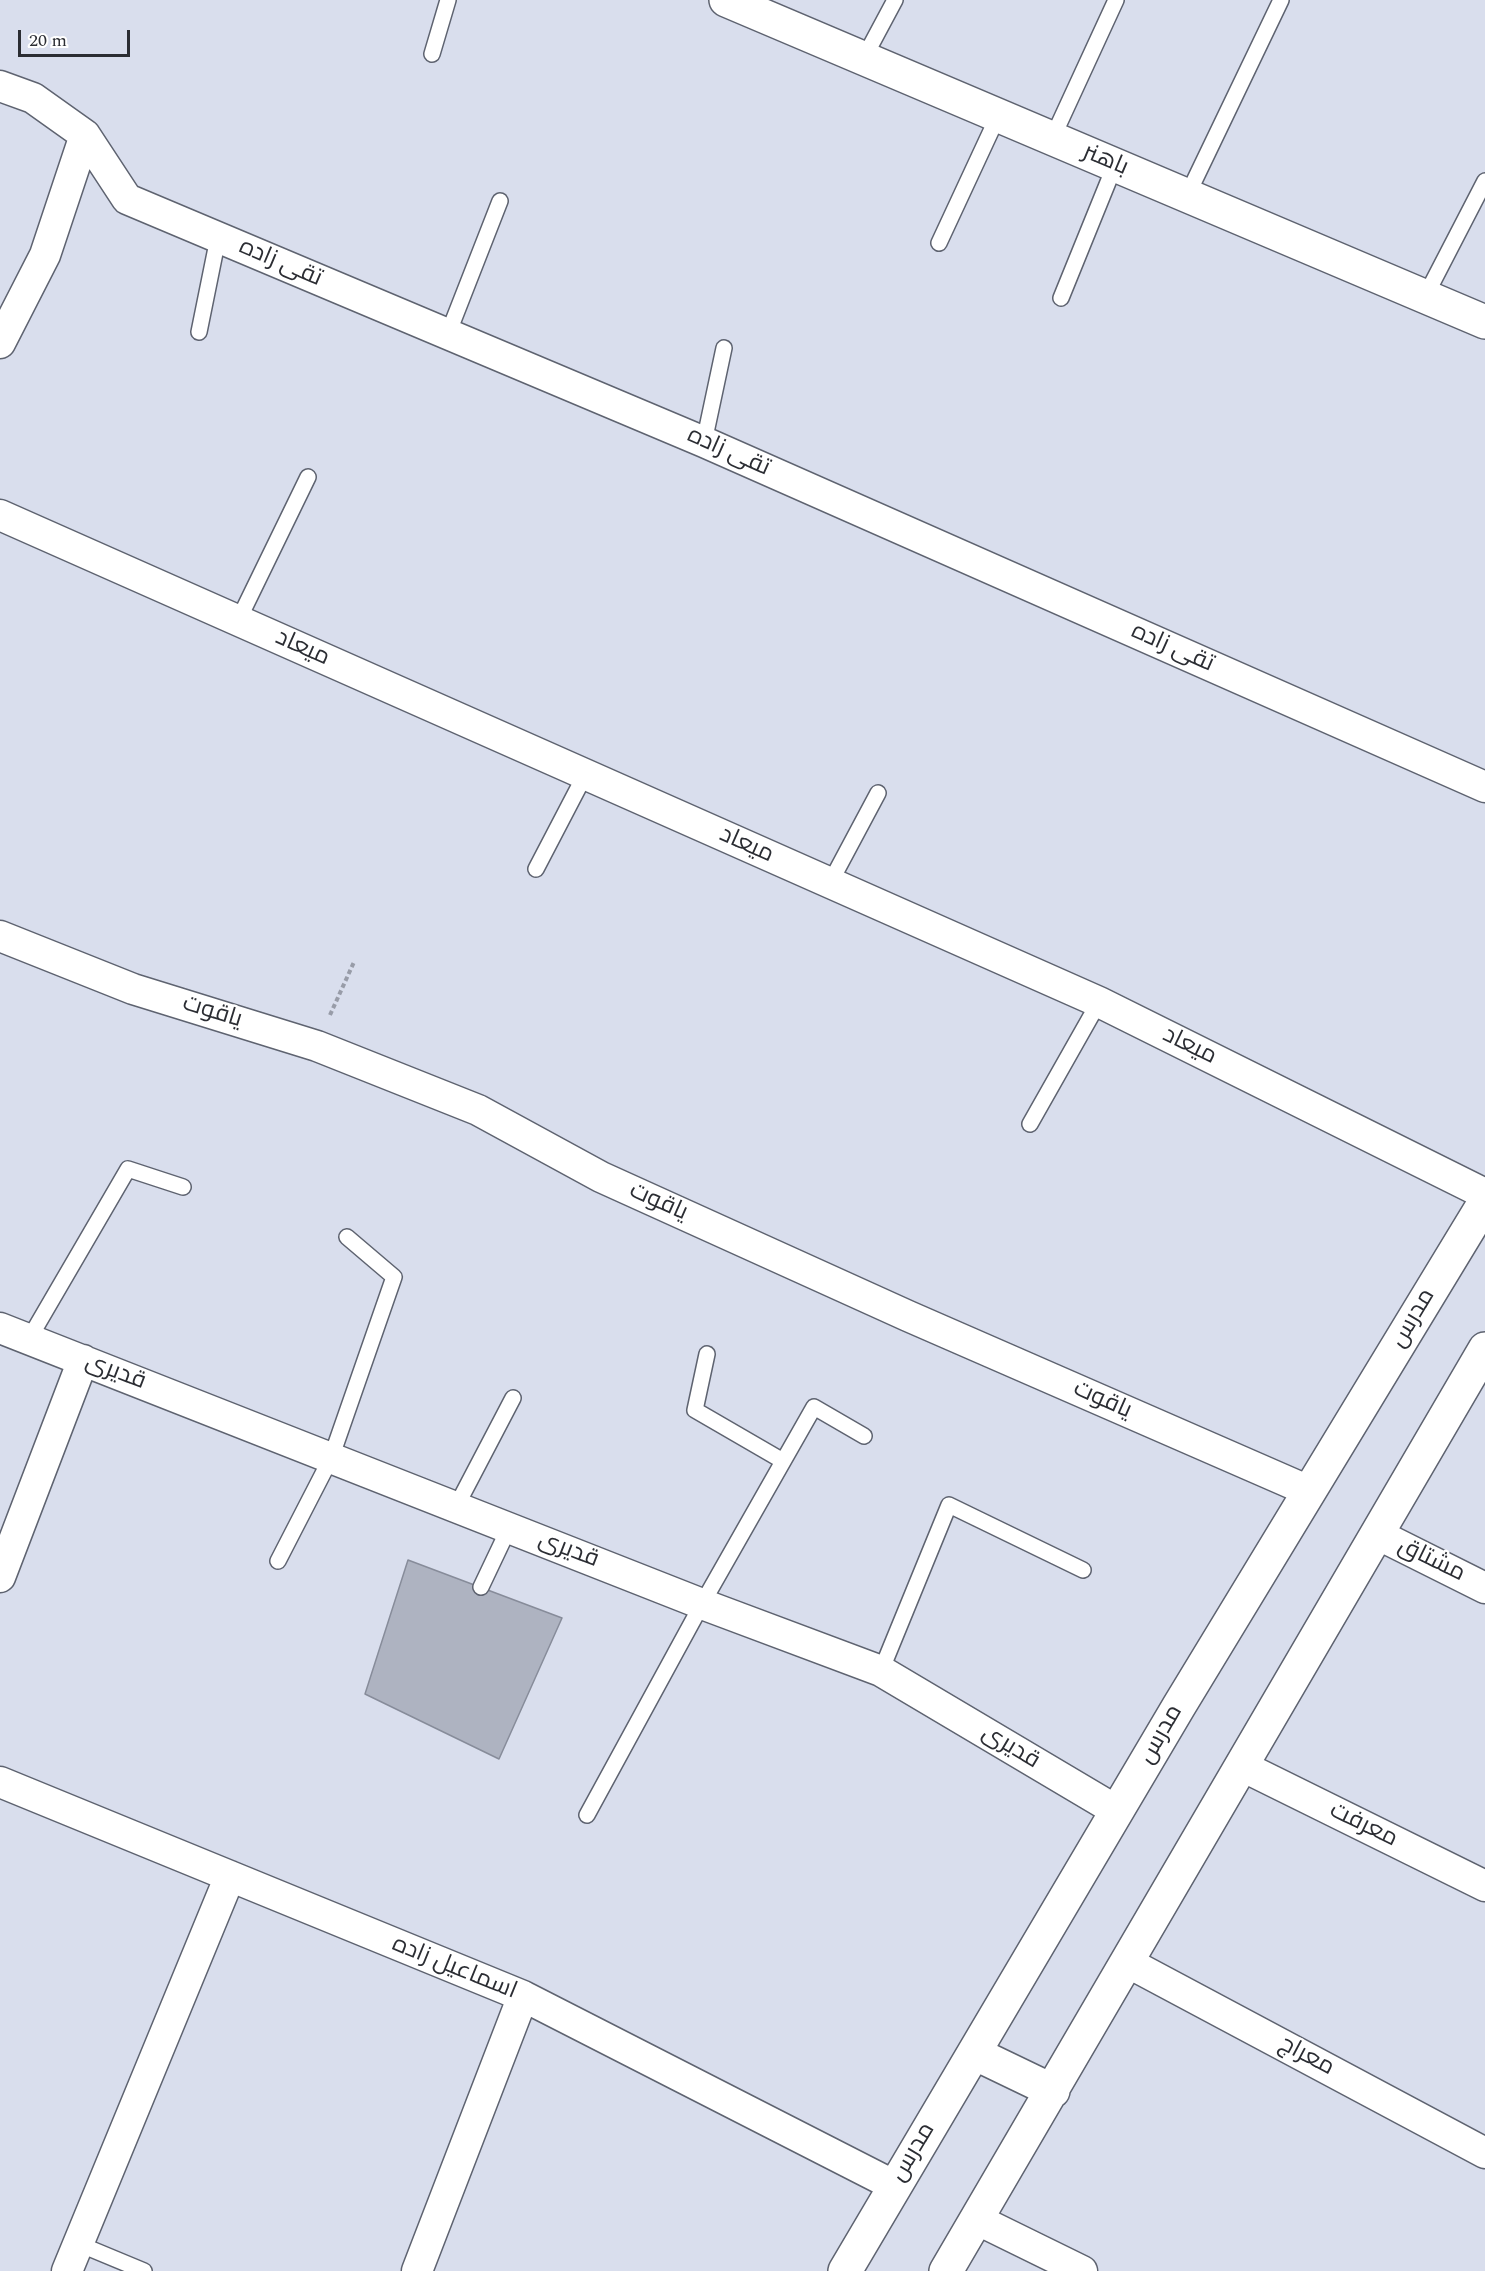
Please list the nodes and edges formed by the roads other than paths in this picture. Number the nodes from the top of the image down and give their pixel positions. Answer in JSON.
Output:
{"nodes":[{"id":1,"x":448,"y":0,"type":"edge"},
{"id":2,"x":726,"y":0,"type":"edge"},
{"id":3,"x":895,"y":0,"type":"edge"},
{"id":4,"x":1116,"y":0,"type":"edge"},
{"id":5,"x":1281,"y":0,"type":"edge"},
{"id":6,"x":432,"y":54,"type":"dead end"},
{"id":7,"x":864,"y":58,"type":"junction"},
{"id":8,"x":0,"y":86,"type":"edge"},
{"id":9,"x":998,"y":116,"type":"junction"},
{"id":10,"x":85,"y":135,"type":"junction"},
{"id":11,"x":1052,"y":139,"type":"junction"},
{"id":12,"x":1115,"y":165,"type":"junction"},
{"id":13,"x":1485,"y":181,"type":"edge"},
{"id":14,"x":1187,"y":196,"type":"junction"},
{"id":15,"x":500,"y":201,"type":"dead end"},
{"id":16,"x":218,"y":237,"type":"junction"},
{"id":17,"x":939,"y":243,"type":"dead end"},
{"id":18,"x":1425,"y":297,"type":"junction"},
{"id":19,"x":1061,"y":298,"type":"dead end"},
{"id":20,"x":1485,"y":322,"type":"edge"},
{"id":21,"x":199,"y":332,"type":"dead end"},
{"id":22,"x":448,"y":334,"type":"junction"},
{"id":23,"x":0,"y":343,"type":"edge"},
{"id":24,"x":724,"y":348,"type":"dead end"},
{"id":25,"x":704,"y":442,"type":"junction"},
{"id":26,"x":308,"y":477,"type":"dead end"},
{"id":27,"x":0,"y":515,"type":"edge"},
{"id":28,"x":238,"y":621,"type":"junction"},
{"id":29,"x":585,"y":775,"type":"junction"},
{"id":30,"x":1485,"y":787,"type":"edge"},
{"id":31,"x":878,"y":793,"type":"dead end"},
{"id":32,"x":536,"y":869,"type":"dead end"},
{"id":33,"x":830,"y":884,"type":"junction"},
{"id":34,"x":0,"y":936,"type":"edge"},
{"id":35,"x":1099,"y":1002,"type":"junction"},
{"id":36,"x":1030,"y":1124,"type":"dead end"},
{"id":37,"x":183,"y":1187,"type":"dead end"},
{"id":38,"x":1485,"y":1194,"type":"edge"},
{"id":39,"x":1485,"y":1202,"type":"edge"},
{"id":40,"x":347,"y":1237,"type":"dead end"},
{"id":41,"x":0,"y":1328,"type":"edge"},
{"id":42,"x":29,"y":1340,"type":"junction"},
{"id":43,"x":1485,"y":1348,"type":"edge"},
{"id":44,"x":707,"y":1354,"type":"dead end"},
{"id":45,"x":83,"y":1360,"type":"junction"},
{"id":46,"x":513,"y":1398,"type":"dead end"},
{"id":47,"x":864,"y":1436,"type":"dead end"},
{"id":48,"x":331,"y":1458,"type":"junction"},
{"id":49,"x":783,"y":1461,"type":"junction"},
{"id":50,"x":1309,"y":1491,"type":"junction"},
{"id":51,"x":456,"y":1507,"type":"junction"},
{"id":52,"x":509,"y":1528,"type":"junction"},
{"id":53,"x":1377,"y":1534,"type":"junction"},
{"id":54,"x":278,"y":1561,"type":"dead end"},
{"id":55,"x":1083,"y":1570,"type":"dead end"},
{"id":56,"x":0,"y":1577,"type":"edge"},
{"id":57,"x":481,"y":1587,"type":"dead end"},
{"id":58,"x":1485,"y":1588,"type":"edge"},
{"id":59,"x":702,"y":1604,"type":"junction"},
{"id":60,"x":880,"y":1671,"type":"junction"},
{"id":61,"x":1242,"y":1766,"type":"junction"},
{"id":62,"x":0,"y":1782,"type":"edge"},
{"id":63,"x":1117,"y":1811,"type":"junction"},
{"id":64,"x":587,"y":1815,"type":"dead end"},
{"id":65,"x":230,"y":1876,"type":"junction"},
{"id":66,"x":1485,"y":1886,"type":"edge"},
{"id":67,"x":1127,"y":1962,"type":"junction"},
{"id":68,"x":523,"y":1996,"type":"junction"},
{"id":69,"x":974,"y":2053,"type":"junction"},
{"id":70,"x":1053,"y":2091,"type":"junction"},
{"id":71,"x":1485,"y":2153,"type":"edge"},
{"id":72,"x":895,"y":2186,"type":"junction"},
{"id":73,"x":976,"y":2219,"type":"junction"},
{"id":74,"x":79,"y":2244,"type":"junction"},
{"id":75,"x":67,"y":2271,"type":"edge"},
{"id":76,"x":144,"y":2271,"type":"edge"},
{"id":77,"x":417,"y":2271,"type":"edge"},
{"id":78,"x":844,"y":2271,"type":"edge"},
{"id":79,"x":946,"y":2271,"type":"edge"},
{"id":80,"x":1082,"y":2271,"type":"edge"}],
"edges":[{"from":1,"to":6,"type":"lane"},
{"from":2,"to":7,"type":"street","name":"باهنر"},
{"from":3,"to":7,"type":"lane"},
{"from":4,"to":11,"type":"lane"},
{"from":5,"to":14,"type":"lane"},
{"from":7,"to":9,"type":"street","name":"باهنر"},
{"from":8,"to":10,"type":"street","name":"تقی زاده"},
{"from":9,"to":11,"type":"street","name":"باهنر"},
{"from":9,"to":17,"type":"lane"},
{"from":10,"to":16,"type":"street","name":"تقی زاده"},
{"from":10,"to":23,"type":"street"},
{"from":11,"to":12,"type":"street","name":"باهنر"},
{"from":12,"to":14,"type":"street","name":"باهنر"},
{"from":12,"to":19,"type":"lane"},
{"from":13,"to":18,"type":"lane"},
{"from":14,"to":18,"type":"street","name":"باهنر"},
{"from":15,"to":22,"type":"lane"},
{"from":16,"to":21,"type":"lane"},
{"from":16,"to":22,"type":"street","name":"تقی زاده"},
{"from":18,"to":20,"type":"street","name":"باهنر"},
{"from":22,"to":25,"type":"street","name":"تقی زاده"},
{"from":24,"to":25,"type":"lane"},
{"from":25,"to":30,"type":"street","name":"تقی زاده"},
{"from":26,"to":28,"type":"lane"},
{"from":27,"to":28,"type":"street","name":"میعاد"},
{"from":28,"to":29,"type":"street","name":"میعاد"},
{"from":29,"to":32,"type":"lane"},
{"from":29,"to":33,"type":"street","name":"میعاد"},
{"from":31,"to":33,"type":"lane"},
{"from":33,"to":35,"type":"street","name":"میعاد"},
{"from":34,"to":50,"type":"street","name":"یاقوت"},
{"from":35,"to":36,"type":"lane"},
{"from":35,"to":38,"type":"street","name":"میعاد"},
{"from":37,"to":42,"type":"lane"},
{"from":39,"to":50,"type":"street","name":"مدرس"},
{"from":40,"to":48,"type":"lane"},
{"from":41,"to":42,"type":"street","name":"قدیری"},
{"from":42,"to":45,"type":"street","name":"قدیری"},
{"from":43,"to":53,"type":"street"},
{"from":44,"to":49,"type":"lane"},
{"from":45,"to":48,"type":"street","name":"قدیری"},
{"from":45,"to":56,"type":"street"},
{"from":46,"to":51,"type":"lane"},
{"from":47,"to":49,"type":"lane"},
{"from":48,"to":51,"type":"street","name":"قدیری"},
{"from":48,"to":54,"type":"lane"},
{"from":49,"to":59,"type":"lane"},
{"from":50,"to":63,"type":"street","name":"مدرس"},
{"from":51,"to":52,"type":"street","name":"قدیری"},
{"from":52,"to":57,"type":"lane"},
{"from":52,"to":59,"type":"street","name":"قدیری"},
{"from":53,"to":58,"type":"street","name":"مشتاق"},
{"from":53,"to":61,"type":"street"},
{"from":55,"to":60,"type":"lane"},
{"from":59,"to":60,"type":"street","name":"قدیری"},
{"from":59,"to":64,"type":"lane"},
{"from":60,"to":63,"type":"street","name":"قدیری"},
{"from":61,"to":66,"type":"street","name":"معرفت"},
{"from":61,"to":67,"type":"street"},
{"from":62,"to":65,"type":"street","name":"اسماعیل زاده"},
{"from":63,"to":69,"type":"street","name":"مدرس"},
{"from":65,"to":68,"type":"street","name":"اسماعیل زاده"},
{"from":65,"to":74,"type":"street"},
{"from":67,"to":70,"type":"street"},
{"from":67,"to":71,"type":"street","name":"معراج"},
{"from":68,"to":72,"type":"street","name":"اسماعیل زاده"},
{"from":68,"to":77,"type":"street"},
{"from":69,"to":70,"type":"street"},
{"from":69,"to":72,"type":"street","name":"مدرس"},
{"from":70,"to":73,"type":"street"},
{"from":72,"to":78,"type":"street","name":"مدرس"},
{"from":73,"to":79,"type":"street"},
{"from":73,"to":80,"type":"street"},
{"from":74,"to":75,"type":"street"},
{"from":74,"to":76,"type":"lane"}]}
